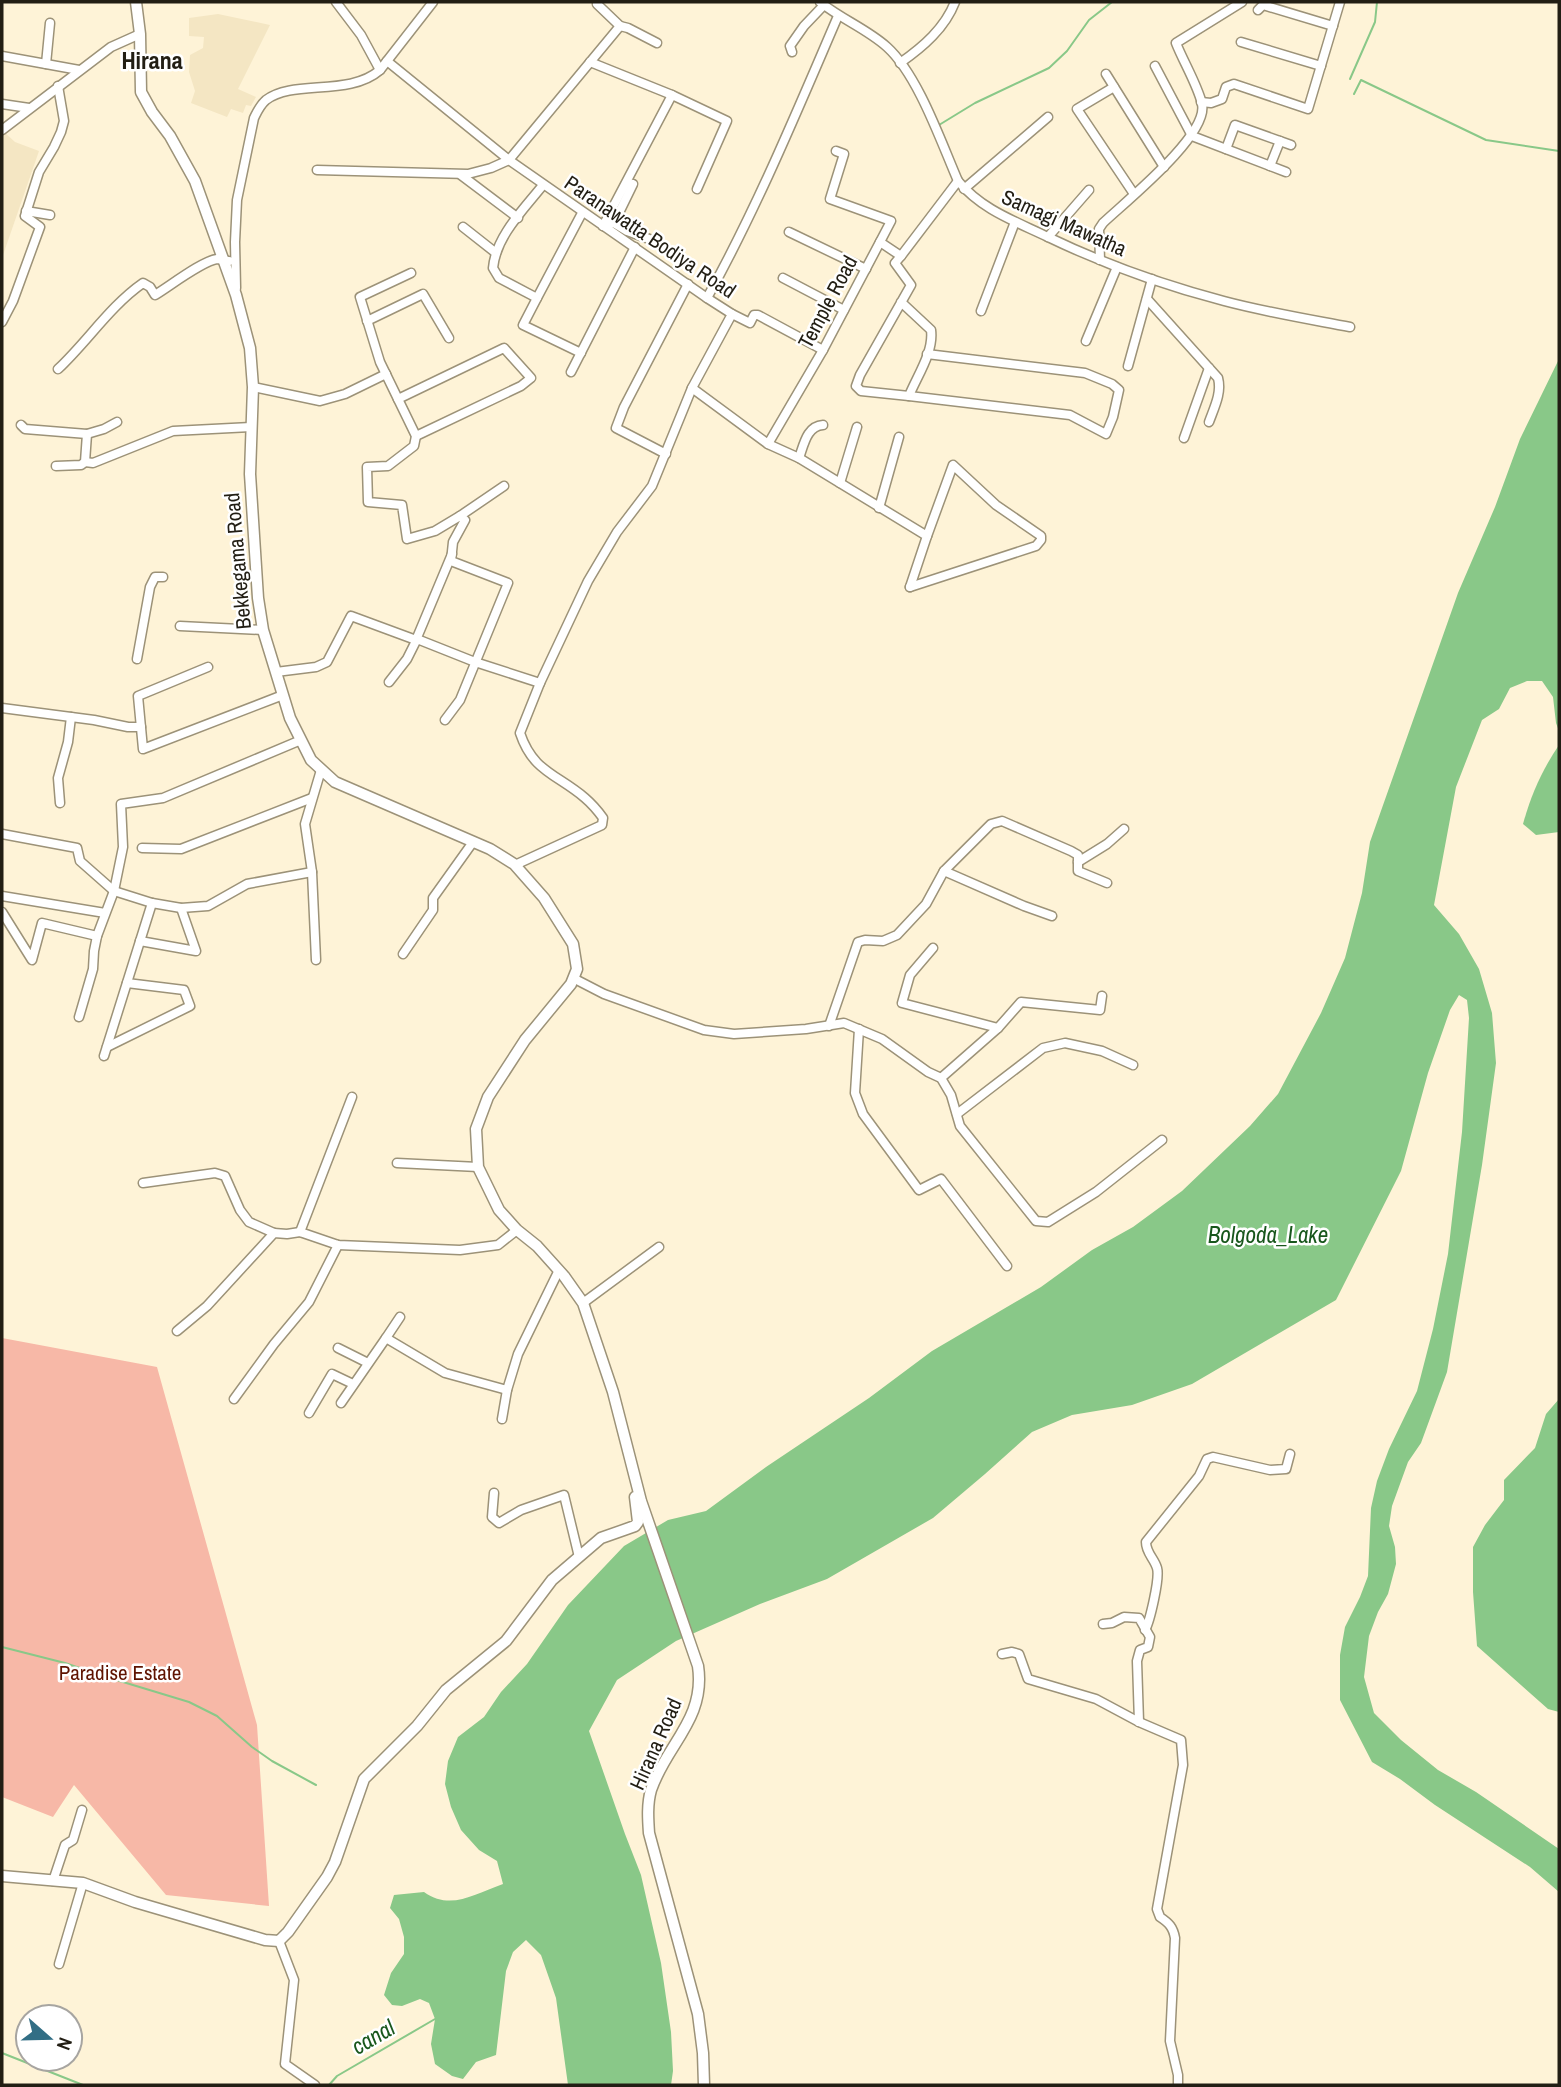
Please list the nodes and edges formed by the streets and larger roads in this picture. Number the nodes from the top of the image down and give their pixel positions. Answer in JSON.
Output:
{"nodes":[{"id":1,"x":136,"y":2,"type":"edge"},
{"id":2,"x":336,"y":2,"type":"edge"},
{"id":3,"x":433,"y":2,"type":"edge"},
{"id":4,"x":955,"y":2,"type":"edge"},
{"id":5,"x":1242,"y":2,"type":"edge"},
{"id":6,"x":1340,"y":2,"type":"edge"},
{"id":7,"x":822,"y":3,"type":"edge"},
{"id":8,"x":597,"y":4,"type":"dead end"},
{"id":9,"x":1258,"y":10,"type":"dead end"},
{"id":10,"x":838,"y":16,"type":"junction"},
{"id":11,"x":50,"y":23,"type":"dead end"},
{"id":12,"x":620,"y":26,"type":"junction"},
{"id":13,"x":1333,"y":26,"type":"junction"},
{"id":14,"x":139,"y":34,"type":"junction"},
{"id":15,"x":1241,"y":42,"type":"dead end"},
{"id":16,"x":657,"y":43,"type":"dead end"},
{"id":17,"x":792,"y":52,"type":"dead end"},
{"id":18,"x":2,"y":56,"type":"edge"},
{"id":19,"x":387,"y":61,"type":"junction"},
{"id":20,"x":590,"y":62,"type":"junction"},
{"id":21,"x":900,"y":63,"type":"junction"},
{"id":22,"x":46,"y":64,"type":"junction"},
{"id":23,"x":1155,"y":66,"type":"dead end"},
{"id":24,"x":1321,"y":66,"type":"junction"},
{"id":25,"x":79,"y":70,"type":"junction"},
{"id":26,"x":380,"y":70,"type":"junction"},
{"id":27,"x":1106,"y":74,"type":"dead end"},
{"id":28,"x":58,"y":86,"type":"junction"},
{"id":29,"x":1114,"y":87,"type":"junction"},
{"id":30,"x":672,"y":96,"type":"junction"},
{"id":31,"x":1201,"y":102,"type":"junction"},
{"id":32,"x":2,"y":104,"type":"edge"},
{"id":33,"x":29,"y":108,"type":"junction"},
{"id":34,"x":1048,"y":117,"type":"dead end"},
{"id":35,"x":2,"y":130,"type":"edge"},
{"id":36,"x":1192,"y":135,"type":"junction"},
{"id":37,"x":1280,"y":141,"type":"junction"},
{"id":38,"x":1291,"y":145,"type":"dead end"},
{"id":39,"x":1226,"y":149,"type":"junction"},
{"id":40,"x":836,"y":151,"type":"dead end"},
{"id":41,"x":509,"y":160,"type":"junction"},
{"id":42,"x":1270,"y":166,"type":"junction"},
{"id":43,"x":1164,"y":167,"type":"junction"},
{"id":44,"x":317,"y":170,"type":"dead end"},
{"id":45,"x":1286,"y":172,"type":"dead end"},
{"id":46,"x":461,"y":175,"type":"junction"},
{"id":47,"x":958,"y":181,"type":"junction"},
{"id":48,"x":634,"y":184,"type":"dead end"},
{"id":49,"x":543,"y":185,"type":"junction"},
{"id":50,"x":964,"y":189,"type":"junction"},
{"id":51,"x":696,"y":190,"type":"dead end"},
{"id":52,"x":1089,"y":190,"type":"dead end"},
{"id":53,"x":1134,"y":194,"type":"junction"},
{"id":54,"x":26,"y":211,"type":"junction"},
{"id":55,"x":582,"y":213,"type":"junction"},
{"id":56,"x":50,"y":215,"type":"dead end"},
{"id":57,"x":518,"y":218,"type":"junction"},
{"id":58,"x":1014,"y":222,"type":"junction"},
{"id":59,"x":614,"y":223,"type":"junction"},
{"id":60,"x":603,"y":226,"type":"junction"},
{"id":61,"x":463,"y":227,"type":"dead end"},
{"id":62,"x":789,"y":232,"type":"dead end"},
{"id":63,"x":1048,"y":237,"type":"junction"},
{"id":64,"x":652,"y":240,"type":"dead end"},
{"id":65,"x":880,"y":242,"type":"junction"},
{"id":66,"x":635,"y":247,"type":"junction"},
{"id":67,"x":496,"y":253,"type":"junction"},
{"id":68,"x":901,"y":256,"type":"junction"},
{"id":69,"x":224,"y":260,"type":"junction"},
{"id":70,"x":1100,"y":260,"type":"junction"},
{"id":71,"x":235,"y":262,"type":"junction"},
{"id":72,"x":1117,"y":267,"type":"junction"},
{"id":73,"x":866,"y":270,"type":"junction"},
{"id":74,"x":411,"y":273,"type":"dead end"},
{"id":75,"x":783,"y":278,"type":"dead end"},
{"id":76,"x":1152,"y":279,"type":"junction"},
{"id":77,"x":688,"y":284,"type":"junction"},
{"id":78,"x":236,"y":295,"type":"junction"},
{"id":79,"x":537,"y":298,"type":"junction"},
{"id":80,"x":707,"y":298,"type":"junction"},
{"id":81,"x":1147,"y":299,"type":"junction"},
{"id":82,"x":901,"y":302,"type":"junction"},
{"id":83,"x":844,"y":310,"type":"junction"},
{"id":84,"x":981,"y":312,"type":"dead end"},
{"id":85,"x":732,"y":314,"type":"junction"},
{"id":86,"x":367,"y":321,"type":"junction"},
{"id":87,"x":2,"y":322,"type":"edge"},
{"id":88,"x":1350,"y":327,"type":"dead end"},
{"id":89,"x":449,"y":338,"type":"dead end"},
{"id":90,"x":1086,"y":341,"type":"dead end"},
{"id":91,"x":823,"y":350,"type":"junction"},
{"id":92,"x":581,"y":352,"type":"junction"},
{"id":93,"x":928,"y":354,"type":"junction"},
{"id":94,"x":1128,"y":366,"type":"dead end"},
{"id":95,"x":1209,"y":368,"type":"junction"},
{"id":96,"x":58,"y":369,"type":"dead end"},
{"id":97,"x":571,"y":372,"type":"dead end"},
{"id":98,"x":386,"y":374,"type":"junction"},
{"id":99,"x":253,"y":387,"type":"junction"},
{"id":100,"x":692,"y":388,"type":"junction"},
{"id":101,"x":909,"y":396,"type":"junction"},
{"id":102,"x":398,"y":399,"type":"junction"},
{"id":103,"x":117,"y":422,"type":"dead end"},
{"id":104,"x":1209,"y":422,"type":"dead end"},
{"id":105,"x":21,"y":425,"type":"dead end"},
{"id":106,"x":823,"y":425,"type":"dead end"},
{"id":107,"x":251,"y":427,"type":"junction"},
{"id":108,"x":857,"y":427,"type":"dead end"},
{"id":109,"x":87,"y":434,"type":"junction"},
{"id":110,"x":416,"y":436,"type":"junction"},
{"id":111,"x":899,"y":437,"type":"dead end"},
{"id":112,"x":1184,"y":438,"type":"dead end"},
{"id":113,"x":768,"y":444,"type":"junction"},
{"id":114,"x":666,"y":454,"type":"junction"},
{"id":115,"x":799,"y":458,"type":"junction"},
{"id":116,"x":85,"y":461,"type":"junction"},
{"id":117,"x":56,"y":466,"type":"dead end"},
{"id":118,"x":840,"y":484,"type":"junction"},
{"id":119,"x":504,"y":486,"type":"dead end"},
{"id":120,"x":879,"y":508,"type":"junction"},
{"id":121,"x":460,"y":516,"type":"junction"},
{"id":122,"x":927,"y":536,"type":"junction"},
{"id":123,"x":452,"y":554,"type":"junction"},
{"id":124,"x":163,"y":576,"type":"dead end"},
{"id":125,"x":180,"y":626,"type":"dead end"},
{"id":126,"x":263,"y":630,"type":"junction"},
{"id":127,"x":416,"y":640,"type":"junction"},
{"id":128,"x":136,"y":659,"type":"dead end"},
{"id":129,"x":475,"y":662,"type":"junction"},
{"id":130,"x":208,"y":667,"type":"dead end"},
{"id":131,"x":276,"y":672,"type":"junction"},
{"id":132,"x":389,"y":682,"type":"dead end"},
{"id":133,"x":540,"y":682,"type":"junction"},
{"id":134,"x":283,"y":695,"type":"junction"},
{"id":135,"x":2,"y":708,"type":"edge"},
{"id":136,"x":71,"y":717,"type":"junction"},
{"id":137,"x":445,"y":720,"type":"dead end"},
{"id":138,"x":141,"y":727,"type":"junction"},
{"id":139,"x":301,"y":740,"type":"junction"},
{"id":140,"x":321,"y":770,"type":"junction"},
{"id":141,"x":312,"y":798,"type":"junction"},
{"id":142,"x":60,"y":803,"type":"dead end"},
{"id":143,"x":1124,"y":829,"type":"dead end"},
{"id":144,"x":2,"y":834,"type":"edge"},
{"id":145,"x":473,"y":842,"type":"junction"},
{"id":146,"x":142,"y":848,"type":"dead end"},
{"id":147,"x":1078,"y":862,"type":"junction"},
{"id":148,"x":515,"y":865,"type":"junction"},
{"id":149,"x":944,"y":871,"type":"junction"},
{"id":150,"x":312,"y":872,"type":"junction"},
{"id":151,"x":1107,"y":883,"type":"dead end"},
{"id":152,"x":114,"y":891,"type":"junction"},
{"id":153,"x":2,"y":896,"type":"edge"},
{"id":154,"x":152,"y":904,"type":"junction"},
{"id":155,"x":181,"y":908,"type":"junction"},
{"id":156,"x":2,"y":912,"type":"edge"},
{"id":157,"x":105,"y":913,"type":"junction"},
{"id":158,"x":1052,"y":916,"type":"dead end"},
{"id":159,"x":97,"y":936,"type":"junction"},
{"id":160,"x":140,"y":941,"type":"junction"},
{"id":161,"x":933,"y":948,"type":"dead end"},
{"id":162,"x":403,"y":954,"type":"dead end"},
{"id":163,"x":316,"y":960,"type":"dead end"},
{"id":164,"x":573,"y":978,"type":"junction"},
{"id":165,"x":127,"y":982,"type":"junction"},
{"id":166,"x":1102,"y":996,"type":"dead end"},
{"id":167,"x":79,"y":1017,"type":"dead end"},
{"id":168,"x":829,"y":1026,"type":"junction"},
{"id":169,"x":998,"y":1028,"type":"junction"},
{"id":170,"x":859,"y":1029,"type":"junction"},
{"id":171,"x":1133,"y":1065,"type":"dead end"},
{"id":172,"x":941,"y":1078,"type":"junction"},
{"id":173,"x":352,"y":1097,"type":"dead end"},
{"id":174,"x":957,"y":1114,"type":"junction"},
{"id":175,"x":1162,"y":1140,"type":"dead end"},
{"id":176,"x":397,"y":1164,"type":"dead end"},
{"id":177,"x":478,"y":1167,"type":"junction"},
{"id":178,"x":142,"y":1183,"type":"dead end"},
{"id":179,"x":517,"y":1230,"type":"junction"},
{"id":180,"x":300,"y":1232,"type":"junction"},
{"id":181,"x":274,"y":1233,"type":"junction"},
{"id":182,"x":338,"y":1245,"type":"junction"},
{"id":183,"x":659,"y":1247,"type":"dead end"},
{"id":184,"x":1007,"y":1266,"type":"dead end"},
{"id":185,"x":559,"y":1270,"type":"junction"},
{"id":186,"x":583,"y":1303,"type":"junction"},
{"id":187,"x":400,"y":1317,"type":"dead end"},
{"id":188,"x":177,"y":1331,"type":"dead end"},
{"id":189,"x":386,"y":1338,"type":"junction"},
{"id":190,"x":338,"y":1348,"type":"dead end"},
{"id":191,"x":368,"y":1363,"type":"junction"},
{"id":192,"x":353,"y":1384,"type":"junction"},
{"id":193,"x":508,"y":1390,"type":"junction"},
{"id":194,"x":234,"y":1399,"type":"dead end"},
{"id":195,"x":341,"y":1403,"type":"dead end"},
{"id":196,"x":309,"y":1413,"type":"dead end"},
{"id":197,"x":502,"y":1419,"type":"dead end"},
{"id":198,"x":1290,"y":1454,"type":"dead end"},
{"id":199,"x":636,"y":1486,"type":"junction"},
{"id":200,"x":495,"y":1493,"type":"dead end"},
{"id":201,"x":579,"y":1557,"type":"junction"},
{"id":202,"x":1102,"y":1624,"type":"dead end"},
{"id":203,"x":1144,"y":1630,"type":"junction"},
{"id":204,"x":1002,"y":1654,"type":"dead end"},
{"id":205,"x":1139,"y":1722,"type":"junction"},
{"id":206,"x":82,"y":1810,"type":"dead end"},
{"id":207,"x":2,"y":1876,"type":"edge"},
{"id":208,"x":53,"y":1881,"type":"junction"},
{"id":209,"x":83,"y":1883,"type":"junction"},
{"id":210,"x":279,"y":1941,"type":"junction"},
{"id":211,"x":59,"y":1964,"type":"dead end"},
{"id":212,"x":315,"y":2085,"type":"edge"},
{"id":213,"x":704,"y":2085,"type":"edge"},
{"id":214,"x":1178,"y":2085,"type":"edge"}],
"edges":[{"from":1,"to":14,"type":"street"},
{"from":2,"to":26,"type":"street"},
{"from":3,"to":19,"type":"street","name":"Bekkegama Road"},
{"from":4,"to":21,"type":"street"},
{"from":5,"to":31,"type":"street"},
{"from":6,"to":13,"type":"street"},
{"from":7,"to":10,"type":"street","name":"Samagi Mawatha"},
{"from":7,"to":17,"type":"street"},
{"from":8,"to":12,"type":"street"},
{"from":9,"to":13,"type":"street"},
{"from":10,"to":21,"type":"street","name":"Samagi Mawatha"},
{"from":10,"to":80,"type":"street"},
{"from":11,"to":22,"type":"street"},
{"from":12,"to":16,"type":"street"},
{"from":12,"to":20,"type":"street"},
{"from":13,"to":24,"type":"street"},
{"from":14,"to":25,"type":"street"},
{"from":14,"to":69,"type":"street"},
{"from":15,"to":24,"type":"street"},
{"from":18,"to":22,"type":"street"},
{"from":19,"to":26,"type":"street","name":"Bekkegama Road"},
{"from":19,"to":41,"type":"street","name":"Paranawatta Bodiya Road"},
{"from":20,"to":30,"type":"street"},
{"from":20,"to":41,"type":"street"},
{"from":21,"to":47,"type":"street","name":"Samagi Mawatha"},
{"from":22,"to":25,"type":"street"},
{"from":23,"to":36,"type":"street"},
{"from":24,"to":31,"type":"street"},
{"from":25,"to":28,"type":"street"},
{"from":26,"to":71,"type":"street","name":"Bekkegama Road"},
{"from":27,"to":29,"type":"street"},
{"from":28,"to":33,"type":"street"},
{"from":28,"to":54,"type":"street"},
{"from":29,"to":43,"type":"street"},
{"from":29,"to":53,"type":"street"},
{"from":30,"to":51,"type":"street"},
{"from":30,"to":60,"type":"street"},
{"from":31,"to":36,"type":"street"},
{"from":32,"to":33,"type":"street"},
{"from":33,"to":35,"type":"street"},
{"from":34,"to":50,"type":"street"},
{"from":36,"to":39,"type":"street"},
{"from":36,"to":43,"type":"street"},
{"from":37,"to":38,"type":"street"},
{"from":37,"to":39,"type":"street"},
{"from":37,"to":42,"type":"street"},
{"from":39,"to":42,"type":"street"},
{"from":40,"to":65,"type":"street"},
{"from":41,"to":46,"type":"street"},
{"from":41,"to":49,"type":"street","name":"Paranawatta Bodiya Road"},
{"from":42,"to":45,"type":"street"},
{"from":43,"to":53,"type":"street"},
{"from":44,"to":46,"type":"street"},
{"from":46,"to":57,"type":"street"},
{"from":47,"to":50,"type":"street","name":"Samagi Mawatha"},
{"from":47,"to":68,"type":"street"},
{"from":48,"to":59,"type":"street"},
{"from":49,"to":55,"type":"street","name":"Paranawatta Bodiya Road"},
{"from":49,"to":57,"type":"street"},
{"from":50,"to":58,"type":"street","name":"Samagi Mawatha"},
{"from":52,"to":63,"type":"street"},
{"from":53,"to":70,"type":"street"},
{"from":54,"to":56,"type":"street"},
{"from":54,"to":87,"type":"street"},
{"from":55,"to":60,"type":"street","name":"Paranawatta Bodiya Road"},
{"from":55,"to":79,"type":"street"},
{"from":57,"to":67,"type":"street"},
{"from":58,"to":63,"type":"street","name":"Samagi Mawatha"},
{"from":58,"to":84,"type":"street"},
{"from":59,"to":60,"type":"street"},
{"from":59,"to":64,"type":"street"},
{"from":60,"to":66,"type":"street","name":"Paranawatta Bodiya Road"},
{"from":61,"to":67,"type":"street"},
{"from":62,"to":73,"type":"street"},
{"from":63,"to":70,"type":"street","name":"Samagi Mawatha"},
{"from":65,"to":68,"type":"street","name":"Temple Road"},
{"from":65,"to":73,"type":"street","name":"Temple Road"},
{"from":66,"to":77,"type":"street","name":"Paranawatta Bodiya Road"},
{"from":66,"to":92,"type":"street"},
{"from":67,"to":79,"type":"street"},
{"from":68,"to":82,"type":"street"},
{"from":69,"to":71,"type":"street"},
{"from":69,"to":78,"type":"street"},
{"from":69,"to":96,"type":"street"},
{"from":70,"to":72,"type":"street","name":"Samagi Mawatha"},
{"from":71,"to":78,"type":"street","name":"Bekkegama Road"},
{"from":72,"to":76,"type":"street","name":"Samagi Mawatha"},
{"from":72,"to":90,"type":"street"},
{"from":73,"to":83,"type":"street","name":"Temple Road"},
{"from":74,"to":86,"type":"street"},
{"from":75,"to":83,"type":"street"},
{"from":76,"to":81,"type":"street"},
{"from":76,"to":88,"type":"street","name":"Samagi Mawatha"},
{"from":77,"to":80,"type":"street","name":"Paranawatta Bodiya Road"},
{"from":77,"to":114,"type":"street"},
{"from":78,"to":99,"type":"street","name":"Bekkegama Road"},
{"from":79,"to":92,"type":"street"},
{"from":80,"to":85,"type":"street","name":"Paranawatta Bodiya Road"},
{"from":81,"to":94,"type":"street"},
{"from":81,"to":95,"type":"street"},
{"from":82,"to":93,"type":"street"},
{"from":82,"to":101,"type":"street"},
{"from":83,"to":91,"type":"street","name":"Temple Road"},
{"from":85,"to":91,"type":"street"},
{"from":85,"to":100,"type":"street","name":"Paranawatta Bodiya Road"},
{"from":86,"to":89,"type":"street"},
{"from":86,"to":98,"type":"street"},
{"from":91,"to":113,"type":"street","name":"Temple Road"},
{"from":92,"to":97,"type":"street"},
{"from":93,"to":101,"type":"street"},
{"from":93,"to":101,"type":"street"},
{"from":95,"to":104,"type":"street"},
{"from":95,"to":112,"type":"street"},
{"from":98,"to":99,"type":"street"},
{"from":98,"to":102,"type":"street"},
{"from":99,"to":107,"type":"street","name":"Bekkegama Road"},
{"from":100,"to":113,"type":"street"},
{"from":100,"to":114,"type":"street","name":"Paranawatta Bodiya Road"},
{"from":102,"to":110,"type":"street"},
{"from":102,"to":110,"type":"street"},
{"from":103,"to":109,"type":"street"},
{"from":105,"to":109,"type":"street"},
{"from":106,"to":115,"type":"street"},
{"from":107,"to":116,"type":"street"},
{"from":107,"to":126,"type":"street","name":"Bekkegama Road"},
{"from":108,"to":118,"type":"street"},
{"from":109,"to":116,"type":"street"},
{"from":110,"to":121,"type":"street"},
{"from":111,"to":120,"type":"street"},
{"from":113,"to":115,"type":"street"},
{"from":114,"to":133,"type":"street","name":"Paranawatta Bodiya Road"},
{"from":115,"to":118,"type":"street"},
{"from":116,"to":117,"type":"street"},
{"from":118,"to":120,"type":"street"},
{"from":119,"to":121,"type":"street"},
{"from":120,"to":122,"type":"street"},
{"from":121,"to":123,"type":"street"},
{"from":122,"to":122,"type":"street"},
{"from":123,"to":127,"type":"street"},
{"from":123,"to":129,"type":"street"},
{"from":124,"to":128,"type":"street"},
{"from":125,"to":126,"type":"street"},
{"from":126,"to":131,"type":"street","name":"Bekkegama Road"},
{"from":127,"to":129,"type":"street"},
{"from":127,"to":131,"type":"street"},
{"from":127,"to":132,"type":"street"},
{"from":129,"to":133,"type":"street"},
{"from":129,"to":137,"type":"street"},
{"from":130,"to":138,"type":"street"},
{"from":131,"to":134,"type":"street","name":"Bekkegama Road"},
{"from":133,"to":148,"type":"street","name":"Paranawatta Bodiya Road"},
{"from":134,"to":138,"type":"street"},
{"from":134,"to":139,"type":"street","name":"Bekkegama Road"},
{"from":135,"to":136,"type":"street"},
{"from":136,"to":138,"type":"street"},
{"from":136,"to":142,"type":"street"},
{"from":139,"to":140,"type":"street","name":"Bekkegama Road"},
{"from":139,"to":152,"type":"street"},
{"from":140,"to":141,"type":"street"},
{"from":140,"to":145,"type":"street","name":"Bekkegama Road"},
{"from":141,"to":146,"type":"street"},
{"from":141,"to":150,"type":"street"},
{"from":143,"to":147,"type":"street"},
{"from":144,"to":152,"type":"street"},
{"from":145,"to":148,"type":"street","name":"Bekkegama Road"},
{"from":145,"to":162,"type":"street"},
{"from":147,"to":149,"type":"street"},
{"from":147,"to":151,"type":"street"},
{"from":148,"to":164,"type":"street","name":"Bekkegama Road"},
{"from":149,"to":158,"type":"street"},
{"from":149,"to":168,"type":"street"},
{"from":150,"to":155,"type":"street"},
{"from":150,"to":163,"type":"street"},
{"from":152,"to":154,"type":"street"},
{"from":152,"to":157,"type":"street"},
{"from":153,"to":157,"type":"street"},
{"from":154,"to":155,"type":"street"},
{"from":154,"to":160,"type":"street"},
{"from":155,"to":160,"type":"street"},
{"from":156,"to":159,"type":"street"},
{"from":157,"to":159,"type":"street"},
{"from":159,"to":167,"type":"street"},
{"from":160,"to":165,"type":"street"},
{"from":161,"to":169,"type":"street"},
{"from":164,"to":168,"type":"street"},
{"from":164,"to":177,"type":"street"},
{"from":165,"to":165,"type":"street"},
{"from":166,"to":169,"type":"street"},
{"from":168,"to":170,"type":"street"},
{"from":169,"to":172,"type":"street"},
{"from":170,"to":172,"type":"street"},
{"from":170,"to":184,"type":"street"},
{"from":171,"to":174,"type":"street"},
{"from":172,"to":174,"type":"street"},
{"from":173,"to":180,"type":"street"},
{"from":174,"to":175,"type":"street"},
{"from":176,"to":177,"type":"street"},
{"from":177,"to":179,"type":"street"},
{"from":178,"to":181,"type":"street"},
{"from":179,"to":182,"type":"street"},
{"from":179,"to":185,"type":"street"},
{"from":180,"to":181,"type":"street"},
{"from":180,"to":182,"type":"street"},
{"from":181,"to":188,"type":"street"},
{"from":182,"to":194,"type":"street"},
{"from":183,"to":186,"type":"street"},
{"from":185,"to":186,"type":"street"},
{"from":185,"to":193,"type":"street"},
{"from":186,"to":199,"type":"street","name":"Hirana Road"},
{"from":187,"to":189,"type":"street"},
{"from":189,"to":191,"type":"street"},
{"from":189,"to":193,"type":"street"},
{"from":190,"to":191,"type":"street"},
{"from":191,"to":192,"type":"street"},
{"from":192,"to":195,"type":"street"},
{"from":192,"to":196,"type":"street"},
{"from":193,"to":197,"type":"street"},
{"from":198,"to":203,"type":"street"},
{"from":199,"to":201,"type":"street"},
{"from":199,"to":213,"type":"street","name":"Hirana Road"},
{"from":200,"to":201,"type":"street"},
{"from":201,"to":210,"type":"street"},
{"from":202,"to":203,"type":"street"},
{"from":203,"to":205,"type":"street"},
{"from":204,"to":205,"type":"street"},
{"from":205,"to":214,"type":"street"},
{"from":206,"to":208,"type":"street"},
{"from":207,"to":208,"type":"street"},
{"from":208,"to":209,"type":"street"},
{"from":209,"to":210,"type":"street"},
{"from":209,"to":211,"type":"street"},
{"from":210,"to":212,"type":"street"}]}
